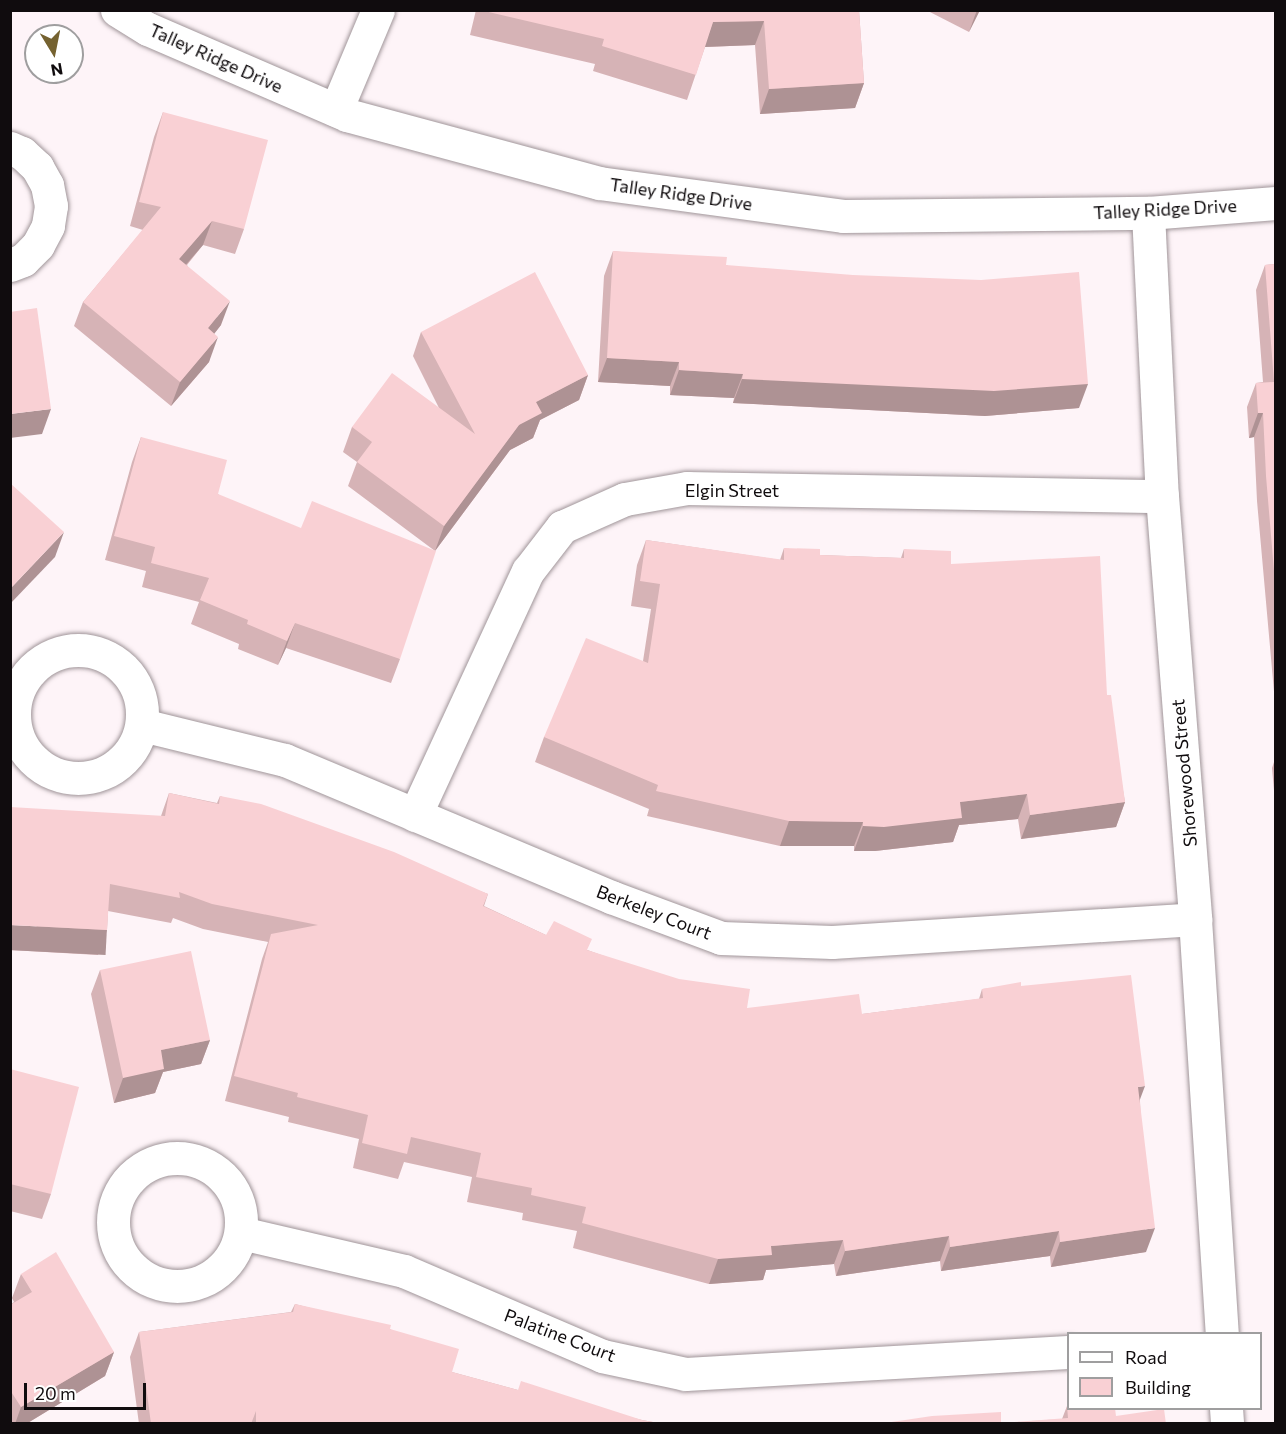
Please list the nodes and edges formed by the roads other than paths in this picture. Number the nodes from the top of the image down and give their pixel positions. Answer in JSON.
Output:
{"nodes":[{"id":1,"x":117,"y":10,"type":"edge"},
{"id":2,"x":378,"y":10,"type":"edge"},
{"id":3,"x":336,"y":110,"type":"junction"},
{"id":4,"x":10,"y":148,"type":"edge"},
{"id":5,"x":1275,"y":203,"type":"edge"},
{"id":6,"x":1148,"y":213,"type":"junction"},
{"id":7,"x":10,"y":265,"type":"edge"},
{"id":8,"x":1162,"y":496,"type":"junction"},
{"id":9,"x":142,"y":725,"type":"dead end"},
{"id":10,"x":416,"y":815,"type":"junction"},
{"id":11,"x":1196,"y":919,"type":"junction"},
{"id":12,"x":241,"y":1233,"type":"dead end"},
{"id":13,"x":1222,"y":1332,"type":"edge"},
{"id":14,"x":1067,"y":1352,"type":"edge"}],
"edges":[{"from":1,"to":3,"type":"street","name":"Talley Ridge Drive"},
{"from":2,"to":3,"type":"street"},
{"from":3,"to":6,"type":"street","name":"Talley Ridge Drive"},
{"from":4,"to":7,"type":"street"},
{"from":5,"to":6,"type":"street","name":"Talley Ridge Drive"},
{"from":6,"to":8,"type":"street","name":"Shorewood Street"},
{"from":8,"to":10,"type":"street","name":"Elgin Street"},
{"from":8,"to":11,"type":"street","name":"Shorewood Street"},
{"from":9,"to":10,"type":"street","name":"Berkeley Court"},
{"from":10,"to":11,"type":"street","name":"Berkeley Court"},
{"from":11,"to":13,"type":"street","name":"Shorewood Street"},
{"from":12,"to":14,"type":"street","name":"Palatine Court"}]}
